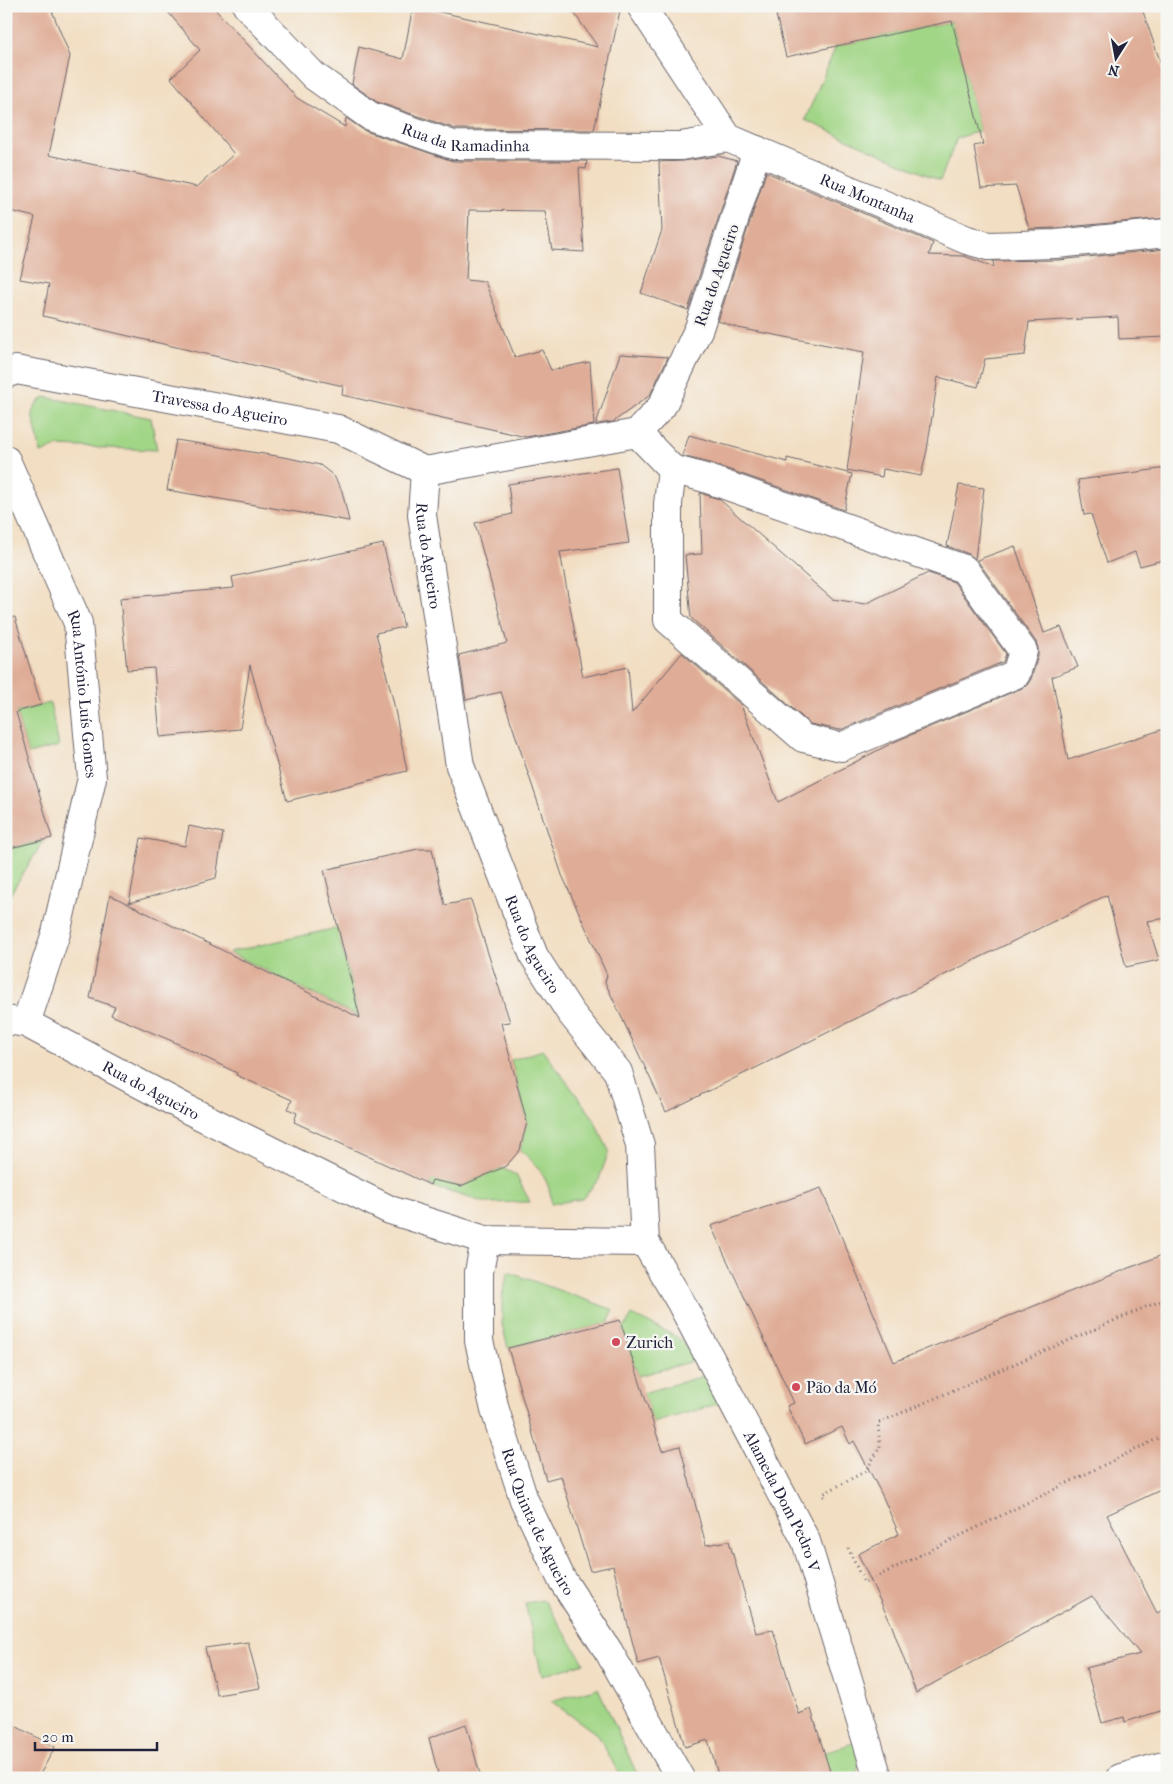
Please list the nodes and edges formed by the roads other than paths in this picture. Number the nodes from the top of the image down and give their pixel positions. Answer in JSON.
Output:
{"nodes":[{"id":1,"x":247,"y":6,"type":"edge"},
{"id":2,"x":641,"y":6,"type":"edge"},
{"id":3,"x":728,"y":138,"type":"junction"},
{"id":4,"x":757,"y":150,"type":"junction"},
{"id":5,"x":1167,"y":233,"type":"edge"},
{"id":6,"x":6,"y":374,"type":"edge"},
{"id":7,"x":637,"y":434,"type":"junction"},
{"id":8,"x":6,"y":460,"type":"edge"},
{"id":9,"x":672,"y":468,"type":"junction"},
{"id":10,"x":425,"y":471,"type":"junction"},
{"id":11,"x":16,"y":1021,"type":"edge"},
{"id":12,"x":485,"y":1240,"type":"junction"},
{"id":13,"x":645,"y":1242,"type":"junction"},
{"id":14,"x":1167,"y":1764,"type":"edge"},
{"id":15,"x":680,"y":1778,"type":"edge"},
{"id":16,"x":878,"y":1778,"type":"edge"},
{"id":17,"x":1121,"y":1778,"type":"edge"}],
"edges":[{"from":1,"to":3,"type":"street","name":"Rua da Ramadinha"},
{"from":2,"to":3,"type":"street"},
{"from":3,"to":4,"type":"street","name":"Rua Montanha"},
{"from":4,"to":5,"type":"street","name":"Rua Montanha"},
{"from":4,"to":7,"type":"street","name":"Rua do Agueiro"},
{"from":6,"to":10,"type":"street","name":"Travessa do Agueiro"},
{"from":7,"to":9,"type":"street"},
{"from":7,"to":10,"type":"street"},
{"from":8,"to":11,"type":"street","name":"Rua António Luís Gomes"},
{"from":9,"to":9,"type":"street"},
{"from":10,"to":13,"type":"street","name":"Rua do Agueiro"},
{"from":11,"to":12,"type":"street","name":"Rua do Agueiro"},
{"from":12,"to":13,"type":"street","name":"Rua do Agueiro"},
{"from":12,"to":15,"type":"street","name":"Rua Quinta de Agueiro"},
{"from":13,"to":16,"type":"street","name":"Alameda Dom Pedro V"},
{"from":14,"to":17,"type":"street"}]}
